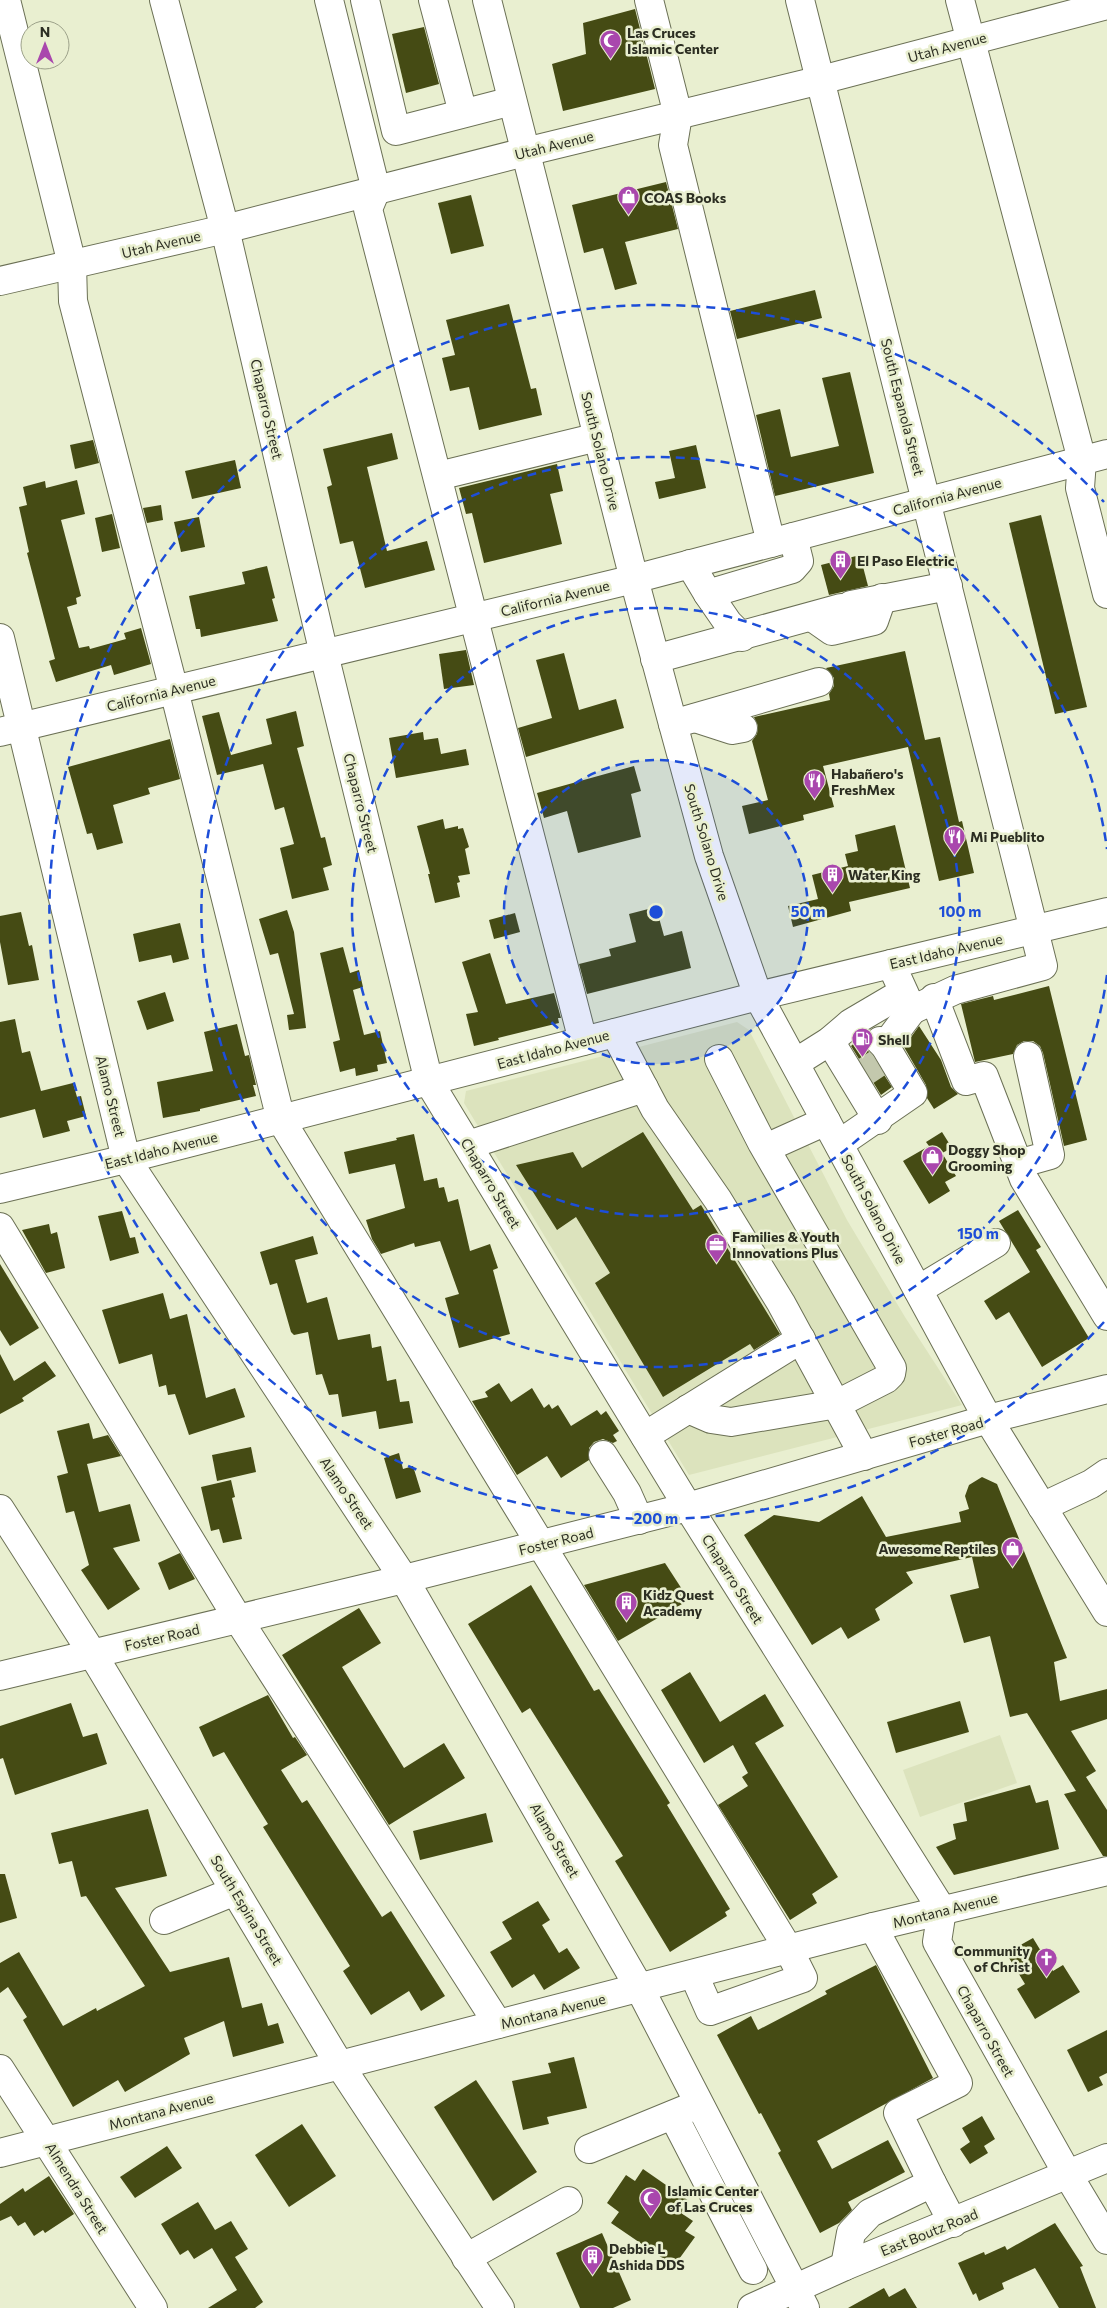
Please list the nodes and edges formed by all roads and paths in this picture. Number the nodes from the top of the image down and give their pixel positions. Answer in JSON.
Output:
{"nodes":[{"id":1,"x":6,"y":0,"type":"edge"},
{"id":2,"x":164,"y":0,"type":"edge"},
{"id":3,"x":329,"y":0,"type":"edge"},
{"id":4,"x":365,"y":0,"type":"edge"},
{"id":5,"x":433,"y":0,"type":"edge"},
{"id":6,"x":487,"y":0,"type":"edge"},
{"id":7,"x":649,"y":0,"type":"edge"},
{"id":8,"x":800,"y":0,"type":"edge"},
{"id":9,"x":960,"y":0,"type":"edge"},
{"id":10,"x":1107,"y":5,"type":"edge"},
{"id":11,"x":971,"y":41,"type":"junction"},
{"id":12,"x":821,"y":80,"type":"junction"},
{"id":13,"x":512,"y":101,"type":"junction"},
{"id":14,"x":463,"y":113,"type":"junction"},
{"id":15,"x":678,"y":115,"type":"junction"},
{"id":16,"x":525,"y":152,"type":"junction"},
{"id":17,"x":376,"y":190,"type":"junction"},
{"id":18,"x":225,"y":229,"type":"junction"},
{"id":19,"x":72,"y":264,"type":"junction"},
{"id":20,"x":0,"y":281,"type":"edge"},
{"id":21,"x":598,"y":437,"type":"junction"},
{"id":22,"x":1094,"y":457,"type":"edge"},
{"id":23,"x":438,"y":476,"type":"junction"},
{"id":24,"x":926,"y":502,"type":"junction"},
{"id":25,"x":782,"y":540,"type":"junction"},
{"id":26,"x":690,"y":564,"type":"junction"},
{"id":27,"x":634,"y":579,"type":"junction"},
{"id":28,"x":948,"y":586,"type":"junction"},
{"id":29,"x":708,"y":594,"type":"junction"},
{"id":30,"x":1107,"y":594,"type":"edge"},
{"id":31,"x":882,"y":598,"type":"junction"},
{"id":32,"x":812,"y":617,"type":"junction"},
{"id":33,"x":474,"y":618,"type":"junction"},
{"id":34,"x":742,"y":637,"type":"junction"},
{"id":35,"x":0,"y":638,"type":"edge"},
{"id":36,"x":324,"y":654,"type":"junction"},
{"id":37,"x":655,"y":659,"type":"junction"},
{"id":38,"x":819,"y":682,"type":"dead end"},
{"id":39,"x":174,"y":690,"type":"junction"},
{"id":40,"x":684,"y":721,"type":"junction"},
{"id":41,"x":11,"y":729,"type":"edge"},
{"id":42,"x":1107,"y":912,"type":"edge"},
{"id":43,"x":1034,"y":930,"type":"junction"},
{"id":44,"x":943,"y":952,"type":"junction"},
{"id":45,"x":891,"y":964,"type":"junction"},
{"id":46,"x":758,"y":996,"type":"junction"},
{"id":47,"x":926,"y":998,"type":"junction"},
{"id":48,"x":615,"y":1033,"type":"junction"},
{"id":49,"x":582,"y":1041,"type":"junction"},
{"id":50,"x":830,"y":1041,"type":"junction"},
{"id":51,"x":1028,"y":1056,"type":"dead end"},
{"id":52,"x":719,"y":1059,"type":"dead end"},
{"id":53,"x":872,"y":1061,"type":"junction"},
{"id":54,"x":795,"y":1063,"type":"junction"},
{"id":55,"x":429,"y":1082,"type":"junction"},
{"id":56,"x":644,"y":1088,"type":"junction"},
{"id":57,"x":281,"y":1120,"type":"junction"},
{"id":58,"x":878,"y":1120,"type":"junction"},
{"id":59,"x":832,"y":1133,"type":"junction"},
{"id":60,"x":468,"y":1145,"type":"junction"},
{"id":61,"x":766,"y":1148,"type":"junction"},
{"id":62,"x":126,"y":1160,"type":"junction"},
{"id":63,"x":1018,"y":1164,"type":"junction"},
{"id":64,"x":0,"y":1189,"type":"edge"},
{"id":65,"x":0,"y":1227,"type":"edge"},
{"id":66,"x":996,"y":1243,"type":"dead end"},
{"id":67,"x":918,"y":1290,"type":"junction"},
{"id":68,"x":1107,"y":1316,"type":"edge"},
{"id":69,"x":801,"y":1338,"type":"junction"},
{"id":70,"x":1107,"y":1389,"type":"edge"},
{"id":71,"x":837,"y":1404,"type":"junction"},
{"id":72,"x":688,"y":1409,"type":"junction"},
{"id":73,"x":988,"y":1419,"type":"junction"},
{"id":74,"x":645,"y":1436,"type":"junction"},
{"id":75,"x":603,"y":1455,"type":"dead end"},
{"id":76,"x":864,"y":1456,"type":"junction"},
{"id":77,"x":1107,"y":1475,"type":"edge"},
{"id":78,"x":1042,"y":1507,"type":"junction"},
{"id":79,"x":0,"y":1508,"type":"edge"},
{"id":80,"x":688,"y":1508,"type":"junction"},
{"id":81,"x":638,"y":1520,"type":"junction"},
{"id":82,"x":540,"y":1545,"type":"junction"},
{"id":83,"x":404,"y":1579,"type":"junction"},
{"id":84,"x":1107,"y":1612,"type":"edge"},
{"id":85,"x":238,"y":1618,"type":"junction"},
{"id":86,"x":92,"y":1653,"type":"junction"},
{"id":87,"x":0,"y":1676,"type":"edge"},
{"id":88,"x":1107,"y":1871,"type":"edge"},
{"id":89,"x":235,"y":1891,"type":"junction"},
{"id":90,"x":942,"y":1910,"type":"junction"},
{"id":91,"x":164,"y":1920,"type":"dead end"},
{"id":92,"x":873,"y":1928,"type":"junction"},
{"id":93,"x":789,"y":1950,"type":"junction"},
{"id":94,"x":694,"y":1975,"type":"junction"},
{"id":95,"x":640,"y":1989,"type":"junction"},
{"id":96,"x":498,"y":2024,"type":"junction"},
{"id":97,"x":339,"y":2064,"type":"junction"},
{"id":98,"x":0,"y":2069,"type":"edge"},
{"id":99,"x":699,"y":2104,"type":"junction"},
{"id":100,"x":673,"y":2115,"type":"junction"},
{"id":101,"x":46,"y":2140,"type":"junction"},
{"id":102,"x":589,"y":2149,"type":"dead end"},
{"id":103,"x":0,"y":2153,"type":"edge"},
{"id":104,"x":1107,"y":2158,"type":"edge"},
{"id":105,"x":1068,"y":2175,"type":"junction"},
{"id":106,"x":932,"y":2183,"type":"junction"},
{"id":107,"x":568,"y":2201,"type":"dead end"},
{"id":108,"x":953,"y":2223,"type":"junction"},
{"id":109,"x":763,"y":2228,"type":"junction"},
{"id":110,"x":738,"y":2240,"type":"junction"},
{"id":111,"x":1107,"y":2240,"type":"edge"},
{"id":112,"x":466,"y":2258,"type":"junction"},
{"id":113,"x":846,"y":2266,"type":"junction"},
{"id":114,"x":753,"y":2270,"type":"dead end"},
{"id":115,"x":799,"y":2298,"type":"edge"},
{"id":116,"x":153,"y":2308,"type":"edge"},
{"id":117,"x":500,"y":2308,"type":"edge"},
{"id":118,"x":752,"y":2308,"type":"edge"}],
"edges":[{"from":1,"to":19,"type":"street"},
{"from":2,"to":18,"type":"street","name":"Chaparro Street"},
{"from":3,"to":17,"type":"street"},
{"from":4,"to":14,"type":"street"},
{"from":5,"to":14,"type":"street"},
{"from":6,"to":13,"type":"street","name":"South Solano Drive"},
{"from":7,"to":15,"type":"street"},
{"from":8,"to":12,"type":"street","name":"South Espanola Street"},
{"from":9,"to":11,"type":"street"},
{"from":10,"to":11,"type":"street","name":"Utah Avenue"},
{"from":11,"to":12,"type":"street","name":"Utah Avenue"},
{"from":11,"to":22,"type":"street"},
{"from":12,"to":15,"type":"street","name":"Utah Avenue"},
{"from":12,"to":24,"type":"street","name":"South Espanola Street"},
{"from":13,"to":14,"type":"street"},
{"from":13,"to":16,"type":"street","name":"South Solano Drive"},
{"from":15,"to":16,"type":"street","name":"Utah Avenue"},
{"from":15,"to":25,"type":"street"},
{"from":16,"to":17,"type":"street","name":"Utah Avenue"},
{"from":16,"to":21,"type":"street","name":"South Solano Drive"},
{"from":17,"to":18,"type":"street","name":"Utah Avenue"},
{"from":17,"to":23,"type":"street"},
{"from":18,"to":19,"type":"street","name":"Utah Avenue"},
{"from":18,"to":36,"type":"street","name":"Chaparro Street"},
{"from":19,"to":20,"type":"street","name":"Utah Avenue"},
{"from":19,"to":39,"type":"street"},
{"from":21,"to":23,"type":"street"},
{"from":21,"to":27,"type":"street","name":"South Solano Drive"},
{"from":22,"to":24,"type":"street","name":"California Avenue"},
{"from":22,"to":30,"type":"street"},
{"from":23,"to":33,"type":"street"},
{"from":24,"to":25,"type":"street","name":"California Avenue"},
{"from":24,"to":28,"type":"street","name":"South Espanola Street"},
{"from":25,"to":26,"type":"street","name":"California Avenue"},
{"from":25,"to":29,"type":"street"},
{"from":26,"to":27,"type":"street","name":"California Avenue"},
{"from":26,"to":29,"type":"street"},
{"from":27,"to":33,"type":"street","name":"California Avenue"},
{"from":27,"to":37,"type":"street","name":"South Solano Drive"},
{"from":28,"to":31,"type":"street"},
{"from":28,"to":43,"type":"street","name":"South Espanola Street"},
{"from":29,"to":34,"type":"street"},
{"from":31,"to":32,"type":"street"},
{"from":31,"to":32,"type":"street"},
{"from":32,"to":34,"type":"street"},
{"from":33,"to":36,"type":"street","name":"California Avenue"},
{"from":33,"to":49,"type":"street"},
{"from":34,"to":37,"type":"street"},
{"from":35,"to":41,"type":"street","name":"Alamo Street"},
{"from":36,"to":39,"type":"street","name":"California Avenue"},
{"from":36,"to":55,"type":"street","name":"Chaparro Street"},
{"from":37,"to":40,"type":"street","name":"South Solano Drive"},
{"from":38,"to":40,"type":"street"},
{"from":39,"to":41,"type":"street","name":"California Avenue"},
{"from":39,"to":57,"type":"street"},
{"from":40,"to":46,"type":"street","name":"South Solano Drive"},
{"from":41,"to":62,"type":"street","name":"Alamo Street"},
{"from":42,"to":43,"type":"street","name":"East Idaho Avenue"},
{"from":43,"to":44,"type":"street","name":"East Idaho Avenue"},
{"from":43,"to":47,"type":"street","name":"South Espanola Street"},
{"from":44,"to":45,"type":"street","name":"East Idaho Avenue"},
{"from":44,"to":47,"type":"street"},
{"from":45,"to":46,"type":"street","name":"East Idaho Avenue"},
{"from":45,"to":47,"type":"street"},
{"from":46,"to":48,"type":"street","name":"East Idaho Avenue"},
{"from":46,"to":54,"type":"street","name":"South Solano Drive"},
{"from":47,"to":53,"type":"street"},
{"from":47,"to":53,"type":"street"},
{"from":47,"to":63,"type":"street"},
{"from":48,"to":49,"type":"street","name":"East Idaho Avenue"},
{"from":48,"to":56,"type":"street"},
{"from":49,"to":55,"type":"street","name":"East Idaho Avenue"},
{"from":50,"to":53,"type":"street"},
{"from":50,"to":53,"type":"street"},
{"from":50,"to":54,"type":"street"},
{"from":51,"to":63,"type":"street"},
{"from":52,"to":61,"type":"street"},
{"from":53,"to":58,"type":"street"},
{"from":53,"to":58,"type":"street"},
{"from":54,"to":59,"type":"street","name":"South Solano Drive"},
{"from":55,"to":57,"type":"street","name":"East Idaho Avenue"},
{"from":55,"to":60,"type":"street","name":"Chaparro Street"},
{"from":56,"to":60,"type":"street"},
{"from":56,"to":69,"type":"street"},
{"from":57,"to":62,"type":"street","name":"East Idaho Avenue"},
{"from":57,"to":82,"type":"street"},
{"from":58,"to":59,"type":"street"},
{"from":59,"to":61,"type":"street"},
{"from":59,"to":67,"type":"street","name":"South Solano Drive"},
{"from":60,"to":74,"type":"street","name":"Chaparro Street"},
{"from":61,"to":71,"type":"street"},
{"from":62,"to":64,"type":"street","name":"East Idaho Avenue"},
{"from":62,"to":83,"type":"street","name":"Alamo Street"},
{"from":63,"to":68,"type":"street"},
{"from":65,"to":85,"type":"street"},
{"from":66,"to":67,"type":"street"},
{"from":67,"to":73,"type":"street","name":"South Solano Drive"},
{"from":69,"to":71,"type":"street"},
{"from":69,"to":72,"type":"street"},
{"from":70,"to":73,"type":"street","name":"Foster Road"},
{"from":71,"to":72,"type":"street"},
{"from":71,"to":76,"type":"street"},
{"from":72,"to":74,"type":"street"},
{"from":73,"to":76,"type":"street","name":"Foster Road"},
{"from":73,"to":78,"type":"street","name":"South Solano Drive"},
{"from":74,"to":80,"type":"street","name":"Chaparro Street"},
{"from":75,"to":81,"type":"street"},
{"from":76,"to":80,"type":"street","name":"Foster Road"},
{"from":77,"to":78,"type":"street"},
{"from":78,"to":84,"type":"street","name":"South Solano Drive"},
{"from":79,"to":86,"type":"street","name":"South Espina Street"},
{"from":80,"to":81,"type":"street","name":"Foster Road"},
{"from":80,"to":90,"type":"street","name":"Chaparro Street"},
{"from":81,"to":82,"type":"street","name":"Foster Road"},
{"from":82,"to":83,"type":"street","name":"Foster Road"},
{"from":82,"to":93,"type":"street"},
{"from":83,"to":85,"type":"street","name":"Foster Road"},
{"from":83,"to":95,"type":"street","name":"Alamo Street"},
{"from":85,"to":86,"type":"street","name":"Foster Road"},
{"from":85,"to":96,"type":"street"},
{"from":86,"to":87,"type":"street","name":"Foster Road"},
{"from":86,"to":89,"type":"street","name":"South Espina Street"},
{"from":88,"to":90,"type":"street","name":"Montana Avenue"},
{"from":89,"to":91,"type":"street"},
{"from":89,"to":97,"type":"street","name":"South Espina Street"},
{"from":90,"to":92,"type":"street","name":"Montana Avenue"},
{"from":90,"to":105,"type":"street","name":"Chaparro Street"},
{"from":92,"to":93,"type":"street","name":"Montana Avenue"},
{"from":92,"to":106,"type":"street"},
{"from":93,"to":94,"type":"street","name":"Montana Avenue"},
{"from":93,"to":94,"type":"street"},
{"from":94,"to":95,"type":"street","name":"Montana Avenue"},
{"from":95,"to":96,"type":"street","name":"Montana Avenue"},
{"from":95,"to":99,"type":"street","name":"Alamo Street"},
{"from":96,"to":97,"type":"street","name":"Montana Avenue"},
{"from":97,"to":101,"type":"street","name":"Montana Avenue"},
{"from":97,"to":112,"type":"street","name":"South Espina Street"},
{"from":98,"to":101,"type":"street","name":"Almendra Street"},
{"from":99,"to":100,"type":"street"},
{"from":99,"to":109,"type":"street","name":"Alamo Street"},
{"from":100,"to":102,"type":"street"},
{"from":100,"to":110,"type":"street"},
{"from":101,"to":103,"type":"street","name":"Montana Avenue"},
{"from":101,"to":116,"type":"street","name":"Almendra Street"},
{"from":104,"to":105,"type":"street","name":"East Boutz Road"},
{"from":105,"to":108,"type":"street","name":"East Boutz Road"},
{"from":105,"to":111,"type":"street","name":"Chaparro Street"},
{"from":106,"to":108,"type":"street"},
{"from":106,"to":113,"type":"street"},
{"from":107,"to":112,"type":"street"},
{"from":108,"to":113,"type":"street","name":"East Boutz Road"},
{"from":109,"to":110,"type":"street"},
{"from":109,"to":115,"type":"street","name":"Alamo Street"},
{"from":110,"to":114,"type":"street"},
{"from":112,"to":117,"type":"street","name":"South Espina Street"},
{"from":113,"to":115,"type":"street","name":"East Boutz Road"},
{"from":115,"to":118,"type":"street","name":"East Boutz Road"}]}
